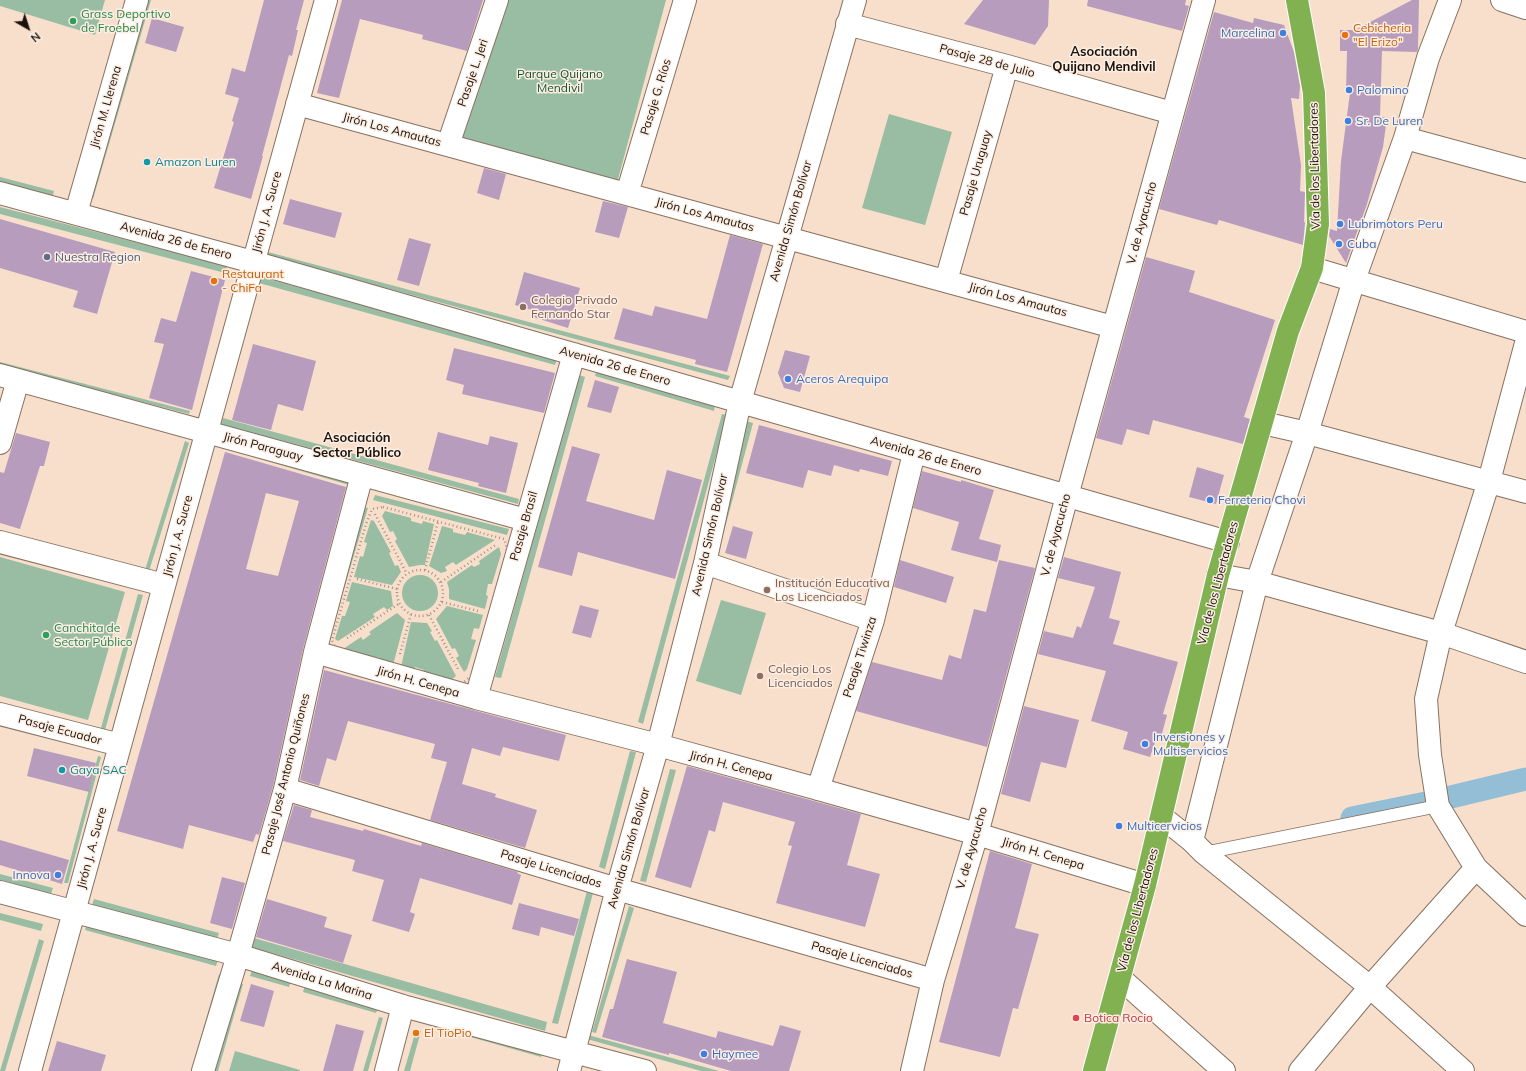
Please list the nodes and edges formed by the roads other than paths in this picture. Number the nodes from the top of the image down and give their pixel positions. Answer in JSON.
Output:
{"nodes":[{"id":1,"x":137,"y":0,"type":"edge"},
{"id":2,"x":326,"y":0,"type":"edge"},
{"id":3,"x":497,"y":0,"type":"edge"},
{"id":4,"x":685,"y":0,"type":"edge"},
{"id":5,"x":855,"y":0,"type":"edge"},
{"id":6,"x":1204,"y":0,"type":"edge"},
{"id":7,"x":1297,"y":0,"type":"edge"},
{"id":8,"x":1450,"y":0,"type":"edge"},
{"id":9,"x":1502,"y":0,"type":"edge"},
{"id":10,"x":1526,"y":8,"type":"edge"},
{"id":11,"x":847,"y":24,"type":"junction"},
{"id":12,"x":1007,"y":66,"type":"junction"},
{"id":13,"x":297,"y":104,"type":"junction"},
{"id":14,"x":1172,"y":113,"type":"junction"},
{"id":15,"x":1405,"y":138,"type":"junction"},
{"id":16,"x":448,"y":145,"type":"junction"},
{"id":17,"x":1526,"y":171,"type":"edge"},
{"id":18,"x":0,"y":193,"type":"edge"},
{"id":19,"x":627,"y":194,"type":"junction"},
{"id":20,"x":76,"y":213,"type":"junction"},
{"id":21,"x":787,"y":238,"type":"junction"},
{"id":22,"x":253,"y":262,"type":"junction"},
{"id":23,"x":1312,"y":268,"type":"junction"},
{"id":24,"x":1354,"y":280,"type":"junction"},
{"id":25,"x":946,"y":281,"type":"junction"},
{"id":26,"x":1113,"y":327,"type":"junction"},
{"id":27,"x":1526,"y":332,"type":"edge"},
{"id":28,"x":1526,"y":343,"type":"edge"},
{"id":29,"x":574,"y":354,"type":"junction"},
{"id":30,"x":9,"y":378,"type":"edge"},
{"id":31,"x":740,"y":402,"type":"junction"},
{"id":32,"x":1263,"y":423,"type":"junction"},
{"id":33,"x":207,"y":432,"type":"junction"},
{"id":34,"x":1307,"y":433,"type":"junction"},
{"id":35,"x":0,"y":443,"type":"edge"},
{"id":36,"x":914,"y":453,"type":"junction"},
{"id":37,"x":360,"y":480,"type":"junction"},
{"id":38,"x":1489,"y":482,"type":"junction"},
{"id":39,"x":1526,"y":492,"type":"edge"},
{"id":40,"x":1067,"y":496,"type":"junction"},
{"id":41,"x":525,"y":522,"type":"junction"},
{"id":42,"x":0,"y":542,"type":"edge"},
{"id":43,"x":1228,"y":542,"type":"junction"},
{"id":44,"x":705,"y":563,"type":"junction"},
{"id":45,"x":1218,"y":575,"type":"junction"},
{"id":46,"x":1257,"y":582,"type":"junction"},
{"id":47,"x":164,"y":585,"type":"junction"},
{"id":48,"x":873,"y":620,"type":"junction"},
{"id":49,"x":1441,"y":633,"type":"junction"},
{"id":50,"x":324,"y":651,"type":"junction"},
{"id":51,"x":1526,"y":662,"type":"edge"},
{"id":52,"x":468,"y":692,"type":"junction"},
{"id":53,"x":0,"y":714,"type":"edge"},
{"id":54,"x":120,"y":745,"type":"junction"},
{"id":55,"x":658,"y":745,"type":"junction"},
{"id":56,"x":285,"y":789,"type":"junction"},
{"id":57,"x":818,"y":789,"type":"junction"},
{"id":58,"x":1438,"y":806,"type":"junction"},
{"id":59,"x":1162,"y":817,"type":"junction"},
{"id":60,"x":977,"y":834,"type":"junction"},
{"id":61,"x":1198,"y":847,"type":"junction"},
{"id":62,"x":1476,"y":868,"type":"junction"},
{"id":63,"x":1145,"y":885,"type":"junction"},
{"id":64,"x":617,"y":889,"type":"junction"},
{"id":65,"x":0,"y":892,"type":"edge"},
{"id":66,"x":74,"y":911,"type":"junction"},
{"id":67,"x":1526,"y":915,"type":"edge"},
{"id":68,"x":238,"y":955,"type":"junction"},
{"id":69,"x":1120,"y":978,"type":"junction"},
{"id":70,"x":933,"y":980,"type":"junction"},
{"id":71,"x":1370,"y":987,"type":"junction"},
{"id":72,"x":403,"y":1006,"type":"junction"},
{"id":73,"x":572,"y":1062,"type":"edge"},
{"id":74,"x":30,"y":1071,"type":"edge"},
{"id":75,"x":203,"y":1071,"type":"edge"},
{"id":76,"x":386,"y":1071,"type":"edge"},
{"id":77,"x":645,"y":1071,"type":"edge"},
{"id":78,"x":912,"y":1071,"type":"edge"},
{"id":79,"x":1094,"y":1071,"type":"edge"},
{"id":80,"x":1224,"y":1071,"type":"edge"},
{"id":81,"x":1300,"y":1071,"type":"edge"},
{"id":82,"x":1463,"y":1071,"type":"edge"}],
"edges":[{"from":1,"to":20,"type":"street","name":"Jirón M. Llerena"},
{"from":2,"to":13,"type":"street","name":"Jirón J. A. Sucre"},
{"from":3,"to":16,"type":"street","name":"Pasaje L. Jeri"},
{"from":4,"to":19,"type":"street","name":"Pasaje G. Ríos"},
{"from":5,"to":11,"type":"street","name":"Avenida Simón Bolívar"},
{"from":6,"to":14,"type":"street","name":"V. de Ayacucho"},
{"from":7,"to":23,"type":"highway","name":"Vía de los Libertadores"},
{"from":8,"to":15,"type":"street"},
{"from":9,"to":10,"type":"street"},
{"from":11,"to":12,"type":"street","name":"Pasaje 28 de Julio"},
{"from":11,"to":21,"type":"street","name":"Avenida Simón Bolívar"},
{"from":12,"to":14,"type":"street","name":"Pasaje 28 de Julio"},
{"from":12,"to":25,"type":"street","name":"Pasaje Uruguay"},
{"from":13,"to":16,"type":"street","name":"Jirón Los Amautas"},
{"from":13,"to":22,"type":"street","name":"Jirón J. A. Sucre"},
{"from":14,"to":26,"type":"street","name":"V. de Ayacucho"},
{"from":15,"to":17,"type":"street"},
{"from":15,"to":24,"type":"street"},
{"from":16,"to":19,"type":"street","name":"Jirón Los Amautas"},
{"from":18,"to":20,"type":"street","name":"Avenida 26 de Enero"},
{"from":19,"to":21,"type":"street","name":"Jirón Los Amautas"},
{"from":20,"to":22,"type":"street","name":"Avenida 26 de Enero"},
{"from":21,"to":25,"type":"street","name":"Jirón Los Amautas"},
{"from":21,"to":31,"type":"street","name":"Avenida Simón Bolívar"},
{"from":22,"to":29,"type":"street","name":"Avenida 26 de Enero"},
{"from":22,"to":33,"type":"street","name":"Jirón J. A. Sucre"},
{"from":23,"to":24,"type":"street"},
{"from":23,"to":32,"type":"highway","name":"Vía de los Libertadores"},
{"from":24,"to":27,"type":"street"},
{"from":24,"to":34,"type":"street"},
{"from":25,"to":26,"type":"street","name":"Jirón Los Amautas"},
{"from":26,"to":40,"type":"street","name":"V. de Ayacucho"},
{"from":28,"to":38,"type":"street"},
{"from":29,"to":31,"type":"street","name":"Avenida 26 de Enero"},
{"from":29,"to":41,"type":"street","name":"Pasaje Brasil"},
{"from":30,"to":33,"type":"street","name":"Jirón Paraguay"},
{"from":30,"to":35,"type":"street"},
{"from":31,"to":36,"type":"street","name":"Avenida 26 de Enero"},
{"from":31,"to":44,"type":"street","name":"Avenida Simón Bolívar"},
{"from":32,"to":34,"type":"street"},
{"from":32,"to":43,"type":"highway","name":"Vía de los Libertadores"},
{"from":33,"to":37,"type":"street","name":"Jirón Paraguay"},
{"from":33,"to":47,"type":"street","name":"Jirón J. A. Sucre"},
{"from":34,"to":38,"type":"street"},
{"from":34,"to":46,"type":"street"},
{"from":36,"to":40,"type":"street","name":"Avenida 26 de Enero"},
{"from":36,"to":48,"type":"street","name":"Pasaje Tiwinza"},
{"from":37,"to":41,"type":"street","name":"Jirón Paraguay"},
{"from":37,"to":50,"type":"street","name":"Pasaje José Antonio Quiñones"},
{"from":38,"to":39,"type":"street"},
{"from":38,"to":49,"type":"street"},
{"from":40,"to":43,"type":"street","name":"Avenida 26 de Enero"},
{"from":40,"to":60,"type":"street","name":"V. de Ayacucho"},
{"from":41,"to":52,"type":"street","name":"Pasaje Brasil"},
{"from":42,"to":47,"type":"street"},
{"from":43,"to":45,"type":"highway","name":"Vía de los Libertadores"},
{"from":44,"to":48,"type":"street"},
{"from":44,"to":55,"type":"street","name":"Avenida Simón Bolívar"},
{"from":45,"to":46,"type":"street"},
{"from":45,"to":59,"type":"highway","name":"Vía de los Libertadores"},
{"from":46,"to":49,"type":"street"},
{"from":46,"to":61,"type":"street"},
{"from":47,"to":54,"type":"street","name":"Jirón J. A. Sucre"},
{"from":48,"to":57,"type":"street","name":"Pasaje Tiwinza"},
{"from":49,"to":51,"type":"street"},
{"from":49,"to":58,"type":"street"},
{"from":50,"to":52,"type":"street","name":"Jirón H. Cenepa"},
{"from":50,"to":56,"type":"street","name":"Pasaje José Antonio Quiñones"},
{"from":52,"to":55,"type":"street","name":"Jirón H. Cenepa"},
{"from":53,"to":54,"type":"street","name":"Pasaje Ecuador"},
{"from":54,"to":66,"type":"street","name":"Jirón J. A. Sucre"},
{"from":55,"to":57,"type":"street","name":"Jirón H. Cenepa"},
{"from":55,"to":64,"type":"street","name":"Avenida Simón Bolívar"},
{"from":56,"to":64,"type":"street","name":"Pasaje Licenciados"},
{"from":56,"to":68,"type":"street","name":"Pasaje José Antonio Quiñones"},
{"from":57,"to":60,"type":"street","name":"Jirón H. Cenepa"},
{"from":58,"to":61,"type":"lane"},
{"from":58,"to":62,"type":"street"},
{"from":59,"to":61,"type":"street"},
{"from":59,"to":63,"type":"highway","name":"Vía de los Libertadores"},
{"from":60,"to":63,"type":"street","name":"Jirón H. Cenepa"},
{"from":60,"to":70,"type":"street","name":"V. de Ayacucho"},
{"from":61,"to":71,"type":"street"},
{"from":62,"to":67,"type":"street"},
{"from":62,"to":71,"type":"street"},
{"from":63,"to":69,"type":"highway","name":"Vía de los Libertadores"},
{"from":64,"to":70,"type":"street","name":"Pasaje Licenciados"},
{"from":64,"to":73,"type":"street","name":"Avenida Simón Bolívar"},
{"from":65,"to":66,"type":"street","name":"Avenida La Marina"},
{"from":66,"to":68,"type":"street","name":"Avenida La Marina"},
{"from":66,"to":74,"type":"street","name":"Jirón J. A. Sucre"},
{"from":68,"to":72,"type":"street","name":"Avenida La Marina"},
{"from":68,"to":75,"type":"street","name":"Pasaje José Antonio Quiñones"},
{"from":69,"to":79,"type":"highway","name":"Vía de los Libertadores"},
{"from":69,"to":80,"type":"street"},
{"from":70,"to":78,"type":"street","name":"V. de Ayacucho"},
{"from":71,"to":81,"type":"street"},
{"from":71,"to":82,"type":"street"},
{"from":72,"to":73,"type":"street","name":"Avenida La Marina"},
{"from":72,"to":76,"type":"street"},
{"from":73,"to":77,"type":"street","name":"Avenida La Marina"}]}
